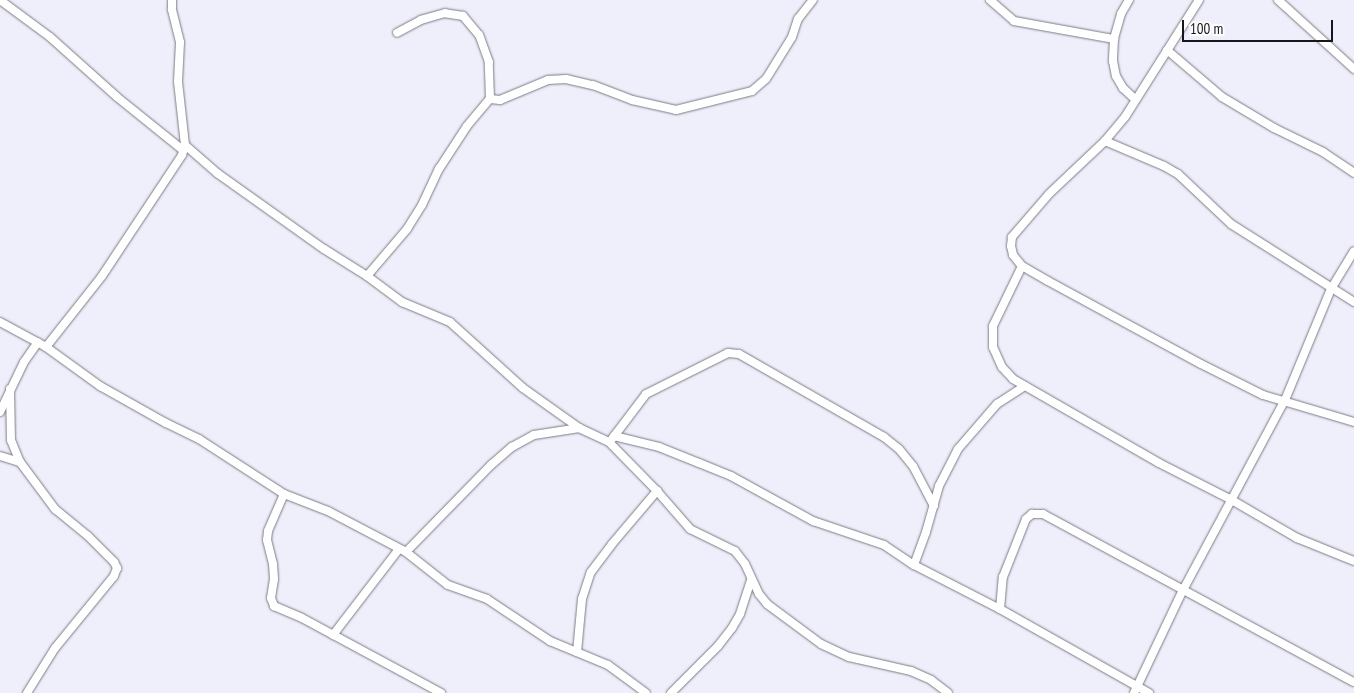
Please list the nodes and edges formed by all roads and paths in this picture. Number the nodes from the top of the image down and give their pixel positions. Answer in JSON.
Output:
{"nodes":[{"id":1,"x":0,"y":0,"type":"edge"},
{"id":2,"x":172,"y":0,"type":"edge"},
{"id":3,"x":813,"y":0,"type":"edge"},
{"id":4,"x":990,"y":0,"type":"edge"},
{"id":5,"x":1129,"y":0,"type":"edge"},
{"id":6,"x":1199,"y":0,"type":"edge"},
{"id":7,"x":1278,"y":0,"type":"edge"},
{"id":8,"x":397,"y":33,"type":"dead end"},
{"id":9,"x":1114,"y":39,"type":"junction"},
{"id":10,"x":1167,"y":50,"type":"junction"},
{"id":11,"x":1354,"y":69,"type":"edge"},
{"id":12,"x":490,"y":99,"type":"junction"},
{"id":13,"x":1135,"y":99,"type":"junction"},
{"id":14,"x":1105,"y":141,"type":"junction"},
{"id":15,"x":184,"y":148,"type":"junction"},
{"id":16,"x":1354,"y":173,"type":"edge"},
{"id":17,"x":1354,"y":251,"type":"edge"},
{"id":18,"x":1022,"y":266,"type":"junction"},
{"id":19,"x":367,"y":276,"type":"junction"},
{"id":20,"x":1331,"y":289,"type":"junction"},
{"id":21,"x":1354,"y":302,"type":"edge"},
{"id":22,"x":0,"y":322,"type":"edge"},
{"id":23,"x":38,"y":342,"type":"junction"},
{"id":24,"x":46,"y":347,"type":"junction"},
{"id":25,"x":1023,"y":386,"type":"junction"},
{"id":26,"x":10,"y":389,"type":"junction"},
{"id":27,"x":1285,"y":400,"type":"junction"},
{"id":28,"x":0,"y":412,"type":"edge"},
{"id":29,"x":1354,"y":422,"type":"edge"},
{"id":30,"x":579,"y":428,"type":"junction"},
{"id":31,"x":612,"y":439,"type":"junction"},
{"id":32,"x":0,"y":456,"type":"edge"},
{"id":33,"x":20,"y":462,"type":"junction"},
{"id":34,"x":657,"y":491,"type":"junction"},
{"id":35,"x":284,"y":494,"type":"junction"},
{"id":36,"x":1230,"y":499,"type":"junction"},
{"id":37,"x":934,"y":506,"type":"junction"},
{"id":38,"x":403,"y":551,"type":"junction"},
{"id":39,"x":1354,"y":562,"type":"edge"},
{"id":40,"x":914,"y":564,"type":"junction"},
{"id":41,"x":751,"y":580,"type":"junction"},
{"id":42,"x":1183,"y":590,"type":"junction"},
{"id":43,"x":1000,"y":609,"type":"junction"},
{"id":44,"x":333,"y":635,"type":"junction"},
{"id":45,"x":578,"y":652,"type":"junction"},
{"id":46,"x":1354,"y":682,"type":"edge"},
{"id":47,"x":1136,"y":690,"type":"edge"},
{"id":48,"x":27,"y":693,"type":"edge"},
{"id":49,"x":441,"y":693,"type":"edge"},
{"id":50,"x":646,"y":693,"type":"edge"},
{"id":51,"x":671,"y":693,"type":"edge"},
{"id":52,"x":948,"y":693,"type":"edge"},
{"id":53,"x":1149,"y":693,"type":"edge"}],
"edges":[{"from":1,"to":15,"type":"street"},
{"from":2,"to":15,"type":"street"},
{"from":3,"to":12,"type":"street"},
{"from":4,"to":9,"type":"street"},
{"from":5,"to":9,"type":"street"},
{"from":6,"to":10,"type":"street"},
{"from":7,"to":11,"type":"street"},
{"from":8,"to":12,"type":"street"},
{"from":9,"to":13,"type":"street"},
{"from":10,"to":13,"type":"street"},
{"from":10,"to":16,"type":"street"},
{"from":12,"to":19,"type":"street"},
{"from":13,"to":14,"type":"street"},
{"from":14,"to":18,"type":"street"},
{"from":14,"to":20,"type":"street"},
{"from":15,"to":19,"type":"street"},
{"from":15,"to":24,"type":"street"},
{"from":17,"to":20,"type":"street"},
{"from":18,"to":25,"type":"street"},
{"from":18,"to":27,"type":"street"},
{"from":19,"to":30,"type":"street"},
{"from":20,"to":21,"type":"street"},
{"from":20,"to":27,"type":"street"},
{"from":22,"to":23,"type":"street"},
{"from":23,"to":24,"type":"street"},
{"from":23,"to":26,"type":"street"},
{"from":24,"to":35,"type":"street"},
{"from":25,"to":36,"type":"street"},
{"from":25,"to":37,"type":"street"},
{"from":26,"to":28,"type":"street"},
{"from":26,"to":33,"type":"street"},
{"from":27,"to":29,"type":"street"},
{"from":27,"to":36,"type":"street"},
{"from":30,"to":31,"type":"street"},
{"from":30,"to":38,"type":"street"},
{"from":31,"to":34,"type":"street"},
{"from":31,"to":37,"type":"street"},
{"from":31,"to":40,"type":"street"},
{"from":32,"to":33,"type":"street"},
{"from":33,"to":48,"type":"street"},
{"from":34,"to":41,"type":"street"},
{"from":34,"to":45,"type":"street"},
{"from":35,"to":38,"type":"street"},
{"from":35,"to":44,"type":"street"},
{"from":36,"to":39,"type":"street"},
{"from":36,"to":42,"type":"street"},
{"from":37,"to":40,"type":"street"},
{"from":38,"to":44,"type":"street"},
{"from":38,"to":45,"type":"street"},
{"from":40,"to":43,"type":"street"},
{"from":41,"to":51,"type":"street"},
{"from":41,"to":52,"type":"street"},
{"from":42,"to":43,"type":"street"},
{"from":42,"to":46,"type":"street"},
{"from":42,"to":47,"type":"street"},
{"from":43,"to":47,"type":"street"},
{"from":44,"to":49,"type":"street"},
{"from":45,"to":50,"type":"street"},
{"from":47,"to":53,"type":"street"}]}
